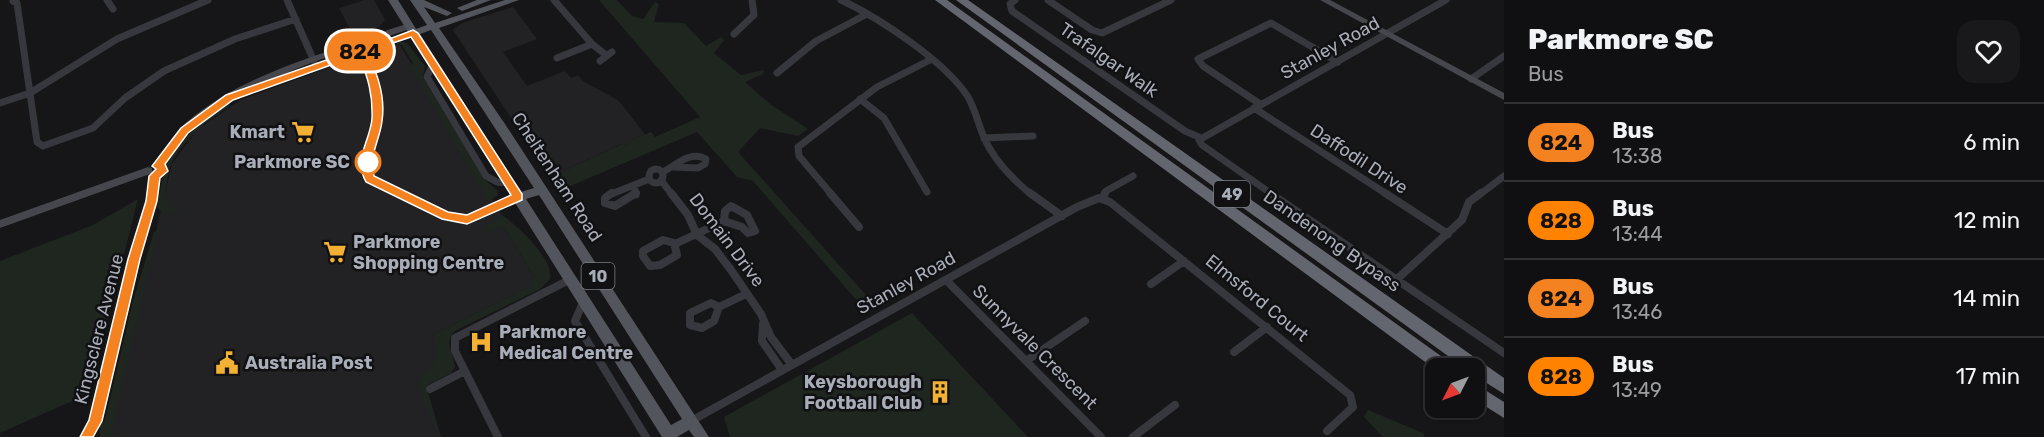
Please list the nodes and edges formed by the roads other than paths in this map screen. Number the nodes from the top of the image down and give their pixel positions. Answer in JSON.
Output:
{"nodes":[{"id":1,"x":107,"y":0,"type":"edge"},
{"id":2,"x":208,"y":0,"type":"edge"},
{"id":3,"x":287,"y":0,"type":"edge"},
{"id":4,"x":393,"y":0,"type":"edge"},
{"id":5,"x":415,"y":0,"type":"edge"},
{"id":6,"x":486,"y":0,"type":"edge"},
{"id":7,"x":514,"y":0,"type":"edge"},
{"id":8,"x":554,"y":0,"type":"edge"},
{"id":9,"x":752,"y":0,"type":"edge"},
{"id":10,"x":841,"y":0,"type":"edge"},
{"id":11,"x":940,"y":0,"type":"edge"},
{"id":12,"x":962,"y":0,"type":"edge"},
{"id":13,"x":1015,"y":0,"type":"edge"},
{"id":14,"x":1048,"y":0,"type":"edge"},
{"id":15,"x":1171,"y":0,"type":"edge"},
{"id":16,"x":1324,"y":0,"type":"edge"},
{"id":17,"x":1446,"y":0,"type":"edge"},
{"id":18,"x":13,"y":1,"type":"edge"},
{"id":19,"x":113,"y":9,"type":"dead end"},
{"id":20,"x":480,"y":11,"type":"junction"},
{"id":21,"x":447,"y":13,"type":"junction"},
{"id":22,"x":867,"y":14,"type":"junction"},
{"id":23,"x":296,"y":18,"type":"junction"},
{"id":24,"x":430,"y":23,"type":"junction"},
{"id":25,"x":411,"y":30,"type":"junction"},
{"id":26,"x":734,"y":34,"type":"dead end"},
{"id":27,"x":1389,"y":34,"type":"junction"},
{"id":28,"x":440,"y":36,"type":"junction"},
{"id":29,"x":592,"y":44,"type":"junction"},
{"id":30,"x":1504,"y":56,"type":"edge"},
{"id":31,"x":555,"y":57,"type":"dead end"},
{"id":32,"x":316,"y":60,"type":"junction"},
{"id":33,"x":930,"y":60,"type":"junction"},
{"id":34,"x":600,"y":62,"type":"dead end"},
{"id":35,"x":1338,"y":62,"type":"junction"},
{"id":36,"x":777,"y":73,"type":"dead end"},
{"id":37,"x":1471,"y":79,"type":"junction"},
{"id":38,"x":30,"y":93,"type":"junction"},
{"id":39,"x":1504,"y":97,"type":"edge"},
{"id":40,"x":860,"y":99,"type":"junction"},
{"id":41,"x":0,"y":103,"type":"edge"},
{"id":42,"x":1257,"y":106,"type":"junction"},
{"id":43,"x":1033,"y":136,"type":"dead end"},
{"id":44,"x":984,"y":138,"type":"junction"},
{"id":45,"x":1200,"y":140,"type":"junction"},
{"id":46,"x":673,"y":167,"type":"dead end"},
{"id":47,"x":153,"y":171,"type":"junction"},
{"id":48,"x":662,"y":176,"type":"junction"},
{"id":49,"x":1133,"y":176,"type":"dead end"},
{"id":50,"x":1504,"y":176,"type":"edge"},
{"id":51,"x":634,"y":186,"type":"dead end"},
{"id":52,"x":542,"y":190,"type":"junction"},
{"id":53,"x":927,"y":192,"type":"dead end"},
{"id":54,"x":1103,"y":198,"type":"junction"},
{"id":55,"x":520,"y":200,"type":"junction"},
{"id":56,"x":1058,"y":217,"type":"junction"},
{"id":57,"x":749,"y":219,"type":"junction"},
{"id":58,"x":724,"y":221,"type":"junction"},
{"id":59,"x":0,"y":224,"type":"edge"},
{"id":60,"x":740,"y":226,"type":"junction"},
{"id":61,"x":859,"y":227,"type":"dead end"},
{"id":62,"x":697,"y":234,"type":"junction"},
{"id":63,"x":1448,"y":234,"type":"junction"},
{"id":64,"x":675,"y":244,"type":"dead end"},
{"id":65,"x":1184,"y":261,"type":"junction"},
{"id":66,"x":570,"y":279,"type":"junction"},
{"id":67,"x":946,"y":280,"type":"junction"},
{"id":68,"x":1396,"y":280,"type":"junction"},
{"id":69,"x":1151,"y":284,"type":"dead end"},
{"id":70,"x":746,"y":294,"type":"junction"},
{"id":71,"x":584,"y":300,"type":"junction"},
{"id":72,"x":719,"y":307,"type":"dead end"},
{"id":73,"x":1085,"y":321,"type":"dead end"},
{"id":74,"x":763,"y":322,"type":"junction"},
{"id":75,"x":1267,"y":327,"type":"junction"},
{"id":76,"x":1234,"y":352,"type":"dead end"},
{"id":77,"x":1504,"y":353,"type":"edge"},
{"id":78,"x":1431,"y":358,"type":"edge"},
{"id":79,"x":1026,"y":361,"type":"junction"},
{"id":80,"x":792,"y":364,"type":"junction"},
{"id":81,"x":782,"y":370,"type":"junction"},
{"id":82,"x":465,"y":371,"type":"junction"},
{"id":83,"x":1504,"y":387,"type":"edge"},
{"id":84,"x":430,"y":389,"type":"dead end"},
{"id":85,"x":1485,"y":398,"type":"edge"},
{"id":86,"x":1175,"y":405,"type":"dead end"},
{"id":87,"x":1504,"y":411,"type":"edge"},
{"id":88,"x":95,"y":421,"type":"junction"},
{"id":89,"x":691,"y":421,"type":"junction"},
{"id":90,"x":1326,"y":430,"type":"dead end"},
{"id":91,"x":669,"y":435,"type":"edge"},
{"id":92,"x":88,"y":437,"type":"edge"},
{"id":93,"x":96,"y":437,"type":"edge"},
{"id":94,"x":498,"y":437,"type":"edge"},
{"id":95,"x":646,"y":437,"type":"edge"},
{"id":96,"x":702,"y":437,"type":"edge"},
{"id":97,"x":1101,"y":437,"type":"edge"},
{"id":98,"x":1133,"y":437,"type":"edge"}],
"edges":[{"from":1,"to":19,"type":"street"},
{"from":2,"to":38,"type":"street"},
{"from":3,"to":23,"type":"street"},
{"from":4,"to":25,"type":"main road","number":"10"},
{"from":5,"to":21,"type":"main road"},
{"from":5,"to":24,"type":"main road","name":"Cheltenham Road","number":"10"},
{"from":6,"to":21,"type":"main road"},
{"from":7,"to":20,"type":"main road"},
{"from":8,"to":29,"type":"street"},
{"from":9,"to":26,"type":"street"},
{"from":10,"to":22,"type":"street"},
{"from":11,"to":78,"type":"highway","name":"Dandenong Bypass","number":"49"},
{"from":12,"to":83,"type":"highway","name":"Dandenong Bypass","number":"49"},
{"from":13,"to":45,"type":"street","name":"Trafalgar Walk"},
{"from":14,"to":15,"type":"street"},
{"from":16,"to":27,"type":"main road"},
{"from":17,"to":27,"type":"street","name":"Stanley Road"},
{"from":18,"to":38,"type":"street"},
{"from":20,"to":24,"type":"main road"},
{"from":20,"to":28,"type":"main road"},
{"from":21,"to":24,"type":"main road"},
{"from":22,"to":33,"type":"street"},
{"from":22,"to":36,"type":"street"},
{"from":23,"to":32,"type":"street"},
{"from":23,"to":38,"type":"street"},
{"from":24,"to":25,"type":"main road"},
{"from":24,"to":28,"type":"main road","name":"Cheltenham Road","number":"10"},
{"from":25,"to":32,"type":"main road"},
{"from":25,"to":55,"type":"main road","number":"10"},
{"from":27,"to":35,"type":"street","name":"Stanley Road"},
{"from":27,"to":37,"type":"main road"},
{"from":28,"to":52,"type":"main road","name":"Cheltenham Road","number":"10"},
{"from":29,"to":31,"type":"street"},
{"from":29,"to":34,"type":"street"},
{"from":30,"to":37,"type":"street"},
{"from":32,"to":47,"type":"main road"},
{"from":33,"to":40,"type":"street"},
{"from":33,"to":44,"type":"street"},
{"from":35,"to":42,"type":"street","name":"Stanley Road"},
{"from":35,"to":42,"type":"street","name":"Daffodil Drive"},
{"from":37,"to":39,"type":"main road"},
{"from":38,"to":41,"type":"street"},
{"from":40,"to":53,"type":"street"},
{"from":40,"to":61,"type":"street"},
{"from":42,"to":45,"type":"street","name":"Stanley Road"},
{"from":42,"to":63,"type":"street","name":"Daffodil Drive"},
{"from":43,"to":44,"type":"street"},
{"from":44,"to":56,"type":"street"},
{"from":45,"to":68,"type":"street"},
{"from":46,"to":48,"type":"street"},
{"from":47,"to":59,"type":"main road"},
{"from":47,"to":88,"type":"main road","name":"Kingsclere Avenue"},
{"from":48,"to":51,"type":"street"},
{"from":48,"to":62,"type":"street","name":"Domain Drive"},
{"from":49,"to":54,"type":"street","name":"Stanley Road"},
{"from":50,"to":63,"type":"street"},
{"from":52,"to":55,"type":"main road"},
{"from":52,"to":89,"type":"main road","name":"Cheltenham Road","number":"10"},
{"from":54,"to":56,"type":"street","name":"Stanley Road"},
{"from":54,"to":65,"type":"street","name":"Elmsford Court"},
{"from":55,"to":66,"type":"main road","number":"10"},
{"from":56,"to":67,"type":"street","name":"Stanley Road"},
{"from":57,"to":58,"type":"street"},
{"from":57,"to":60,"type":"street"},
{"from":57,"to":60,"type":"street"},
{"from":58,"to":60,"type":"street"},
{"from":58,"to":62,"type":"street"},
{"from":62,"to":64,"type":"street"},
{"from":62,"to":70,"type":"street","name":"Domain Drive"},
{"from":63,"to":68,"type":"street"},
{"from":65,"to":69,"type":"street"},
{"from":65,"to":75,"type":"street","name":"Elmsford Court"},
{"from":66,"to":71,"type":"main road","number":"10"},
{"from":66,"to":82,"type":"street"},
{"from":67,"to":79,"type":"street","name":"Sunnyvale Crescent"},
{"from":67,"to":80,"type":"street","name":"Stanley Road"},
{"from":68,"to":77,"type":"street"},
{"from":70,"to":72,"type":"street"},
{"from":70,"to":74,"type":"street","name":"Domain Drive"},
{"from":71,"to":91,"type":"main road","number":"10"},
{"from":71,"to":95,"type":"street"},
{"from":73,"to":79,"type":"street"},
{"from":74,"to":80,"type":"street","name":"Domain Drive"},
{"from":74,"to":81,"type":"street","name":"Domain Drive"},
{"from":75,"to":76,"type":"street"},
{"from":75,"to":90,"type":"street","name":"Elmsford Court"},
{"from":79,"to":97,"type":"street","name":"Sunnyvale Crescent"},
{"from":80,"to":81,"type":"street","name":"Stanley Road"},
{"from":81,"to":89,"type":"street","name":"Stanley Road"},
{"from":82,"to":84,"type":"street"},
{"from":82,"to":94,"type":"street"},
{"from":85,"to":87,"type":"highway"},
{"from":86,"to":98,"type":"street"},
{"from":88,"to":92,"type":"main road","name":"Kingsclere Avenue"},
{"from":88,"to":93,"type":"main road","name":"Kingsclere Avenue"},
{"from":89,"to":91,"type":"main road"},
{"from":89,"to":96,"type":"main road","name":"Cheltenham Road","number":"10"}]}
